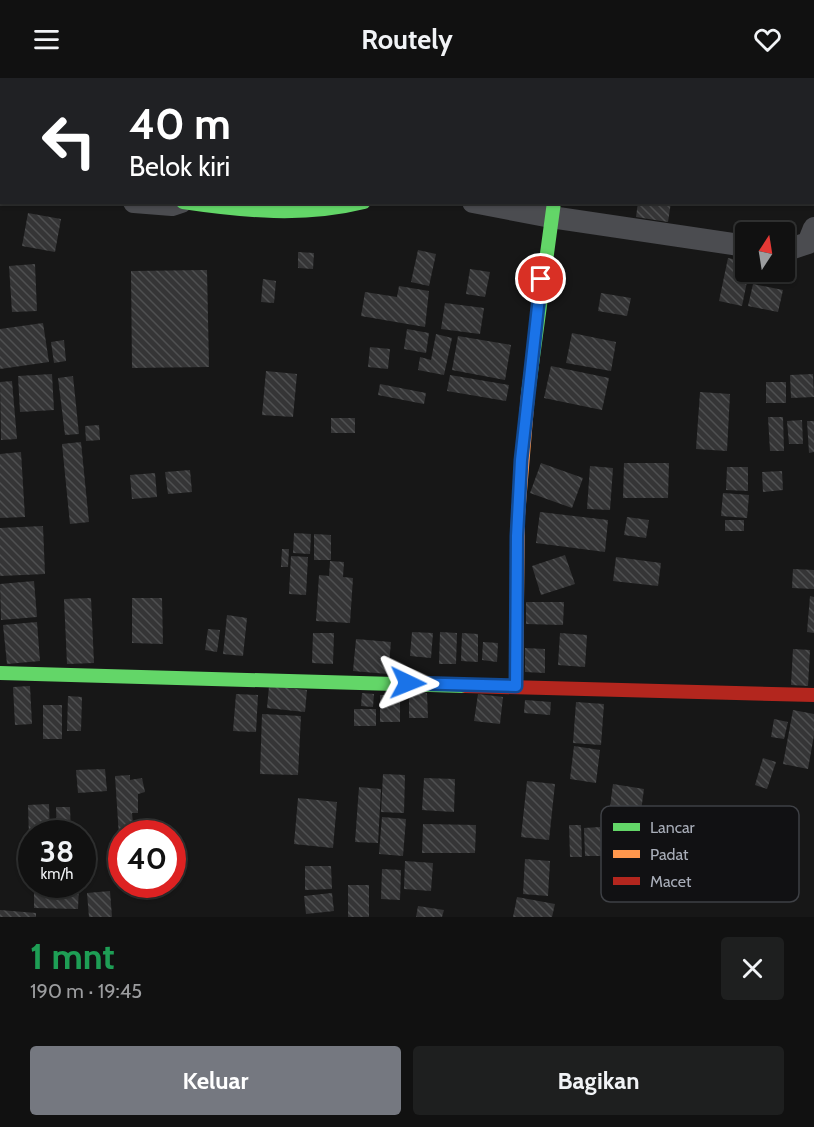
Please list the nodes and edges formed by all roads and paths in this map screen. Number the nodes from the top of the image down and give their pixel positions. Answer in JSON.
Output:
{"nodes":[{"id":1,"x":159,"y":204,"type":"edge"},
{"id":2,"x":175,"y":204,"type":"edge"},
{"id":3,"x":199,"y":204,"type":"edge"},
{"id":4,"x":350,"y":204,"type":"edge"},
{"id":5,"x":493,"y":204,"type":"edge"},
{"id":6,"x":552,"y":210,"type":"edge"},
{"id":7,"x":814,"y":228,"type":"edge"},
{"id":8,"x":735,"y":244,"type":"edge"},
{"id":9,"x":795,"y":247,"type":"edge"},
{"id":10,"x":0,"y":673,"type":"edge"},
{"id":11,"x":516,"y":686,"type":"junction"},
{"id":12,"x":814,"y":695,"type":"edge"}],
"edges":[{"from":1,"to":2,"type":"street"},
{"from":3,"to":4,"type":"street"},
{"from":5,"to":6,"type":"street"},
{"from":6,"to":8,"type":"street"},
{"from":6,"to":11,"type":"street"},
{"from":7,"to":9,"type":"street"},
{"from":10,"to":11,"type":"street"},
{"from":11,"to":12,"type":"street"}]}
